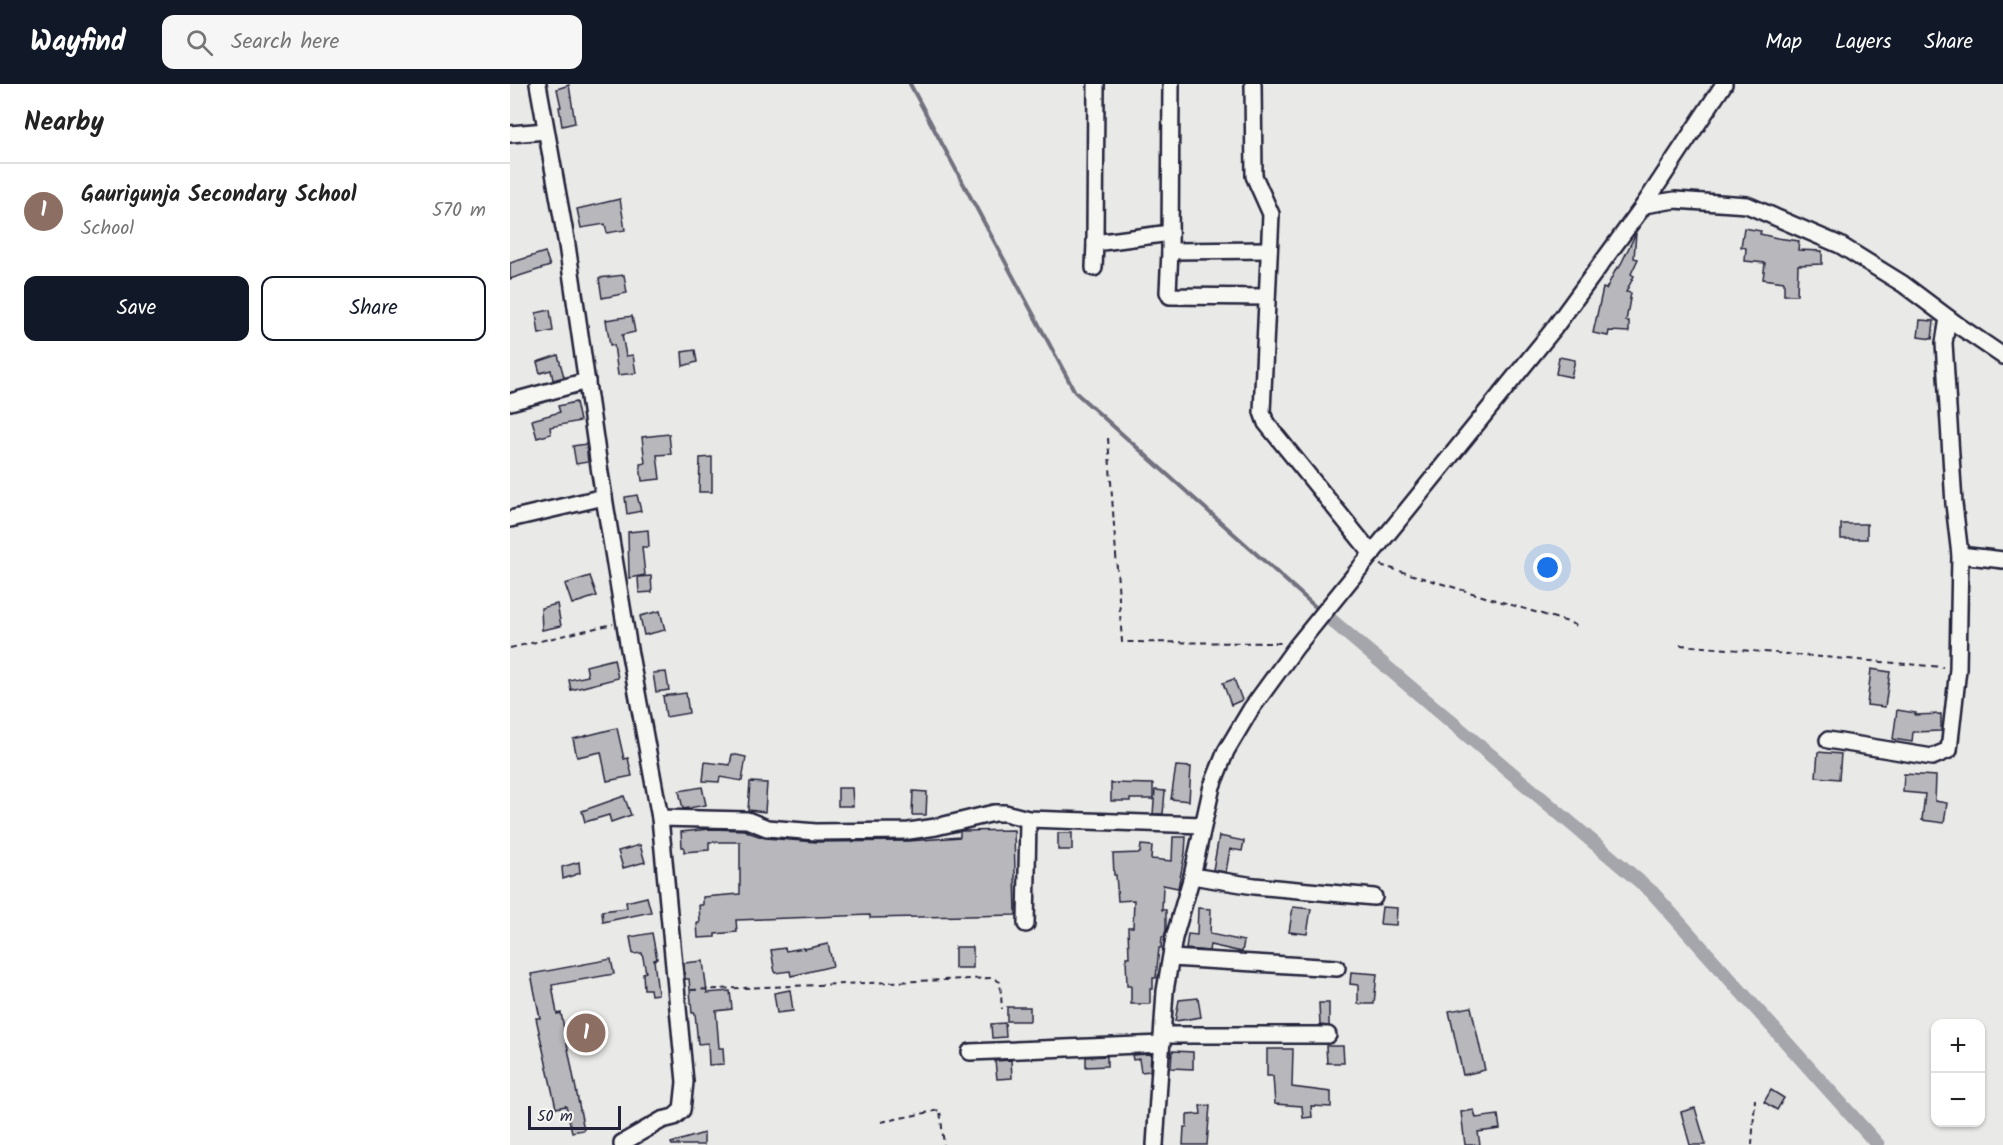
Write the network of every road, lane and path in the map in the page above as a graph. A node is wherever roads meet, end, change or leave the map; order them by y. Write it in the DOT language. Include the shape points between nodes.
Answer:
graph roads {
  1 [pos="538,84"];
  2 [pos="1096,84"];
  3 [pos="1171,84"];
  4 [pos="1253,84"];
  5 [pos="1724,84"];
  6 [pos="546,131"];
  7 [pos="510,134"];
  8 [pos="1644,205"];
  9 [pos="1170,234"];
  10 [pos="1095,243"];
  11 [pos="1269,250"];
  12 [pos="1170,251"];
  13 [pos="1094,268"];
  14 [pos="1267,297"];
  15 [pos="1948,318"];
  16 [pos="2003,356"];
  17 [pos="587,381"];
  18 [pos="510,402"];
  19 [pos="1108,438"];
  20 [pos="604,497"];
  21 [pos="510,519"];
  22 [pos="1960,555"];
  23 [pos="1369,557"];
  24 [pos="2003,560"];
  25 [pos="624,621"];
  26 [pos="1580,627"];
  27 [pos="1680,645"];
  28 [pos="1296,647"];
  29 [pos="510,648"];
  30 [pos="1958,669"];
  31 [pos="1828,740"];
  32 [pos="660,818"];
  33 [pos="1028,819"];
  34 [pos="1203,825"];
  35 [pos="1192,876"];
  36 [pos="1374,897"];
  37 [pos="1026,924"];
  38 [pos="1171,958"];
  39 [pos="1337,968"];
  40 [pos="676,991"];
  41 [pos="1002,1009"];
  42 [pos="1328,1035"];
  43 [pos="1163,1039"];
  44 [pos="970,1052"];
  45 [pos="1755,1099"];
  46 [pos="881,1122"];
  47 [pos="622,1145"];
  48 [pos="944,1145"];
  49 [pos="1155,1145"];
  50 [pos="1752,1145"];
  1 -- 6 [label="street"];
  2 -- 10 [label="street"];
  3 -- 9 [label="street"];
  4 -- 11 [label="street" via="1254,176 1271,214"];
  5 -- 8 [label="street"];
  6 -- 7 [label="street"];
  6 -- 17 [label="street"];
  8 -- 15 [label="street" via="1675,200 1747,205 1840,246 1903,284"];
  8 -- 23 [label="street" via="1552,331"];
  9 -- 10 [label="street"];
  9 -- 12 [label="street"];
  10 -- 13 [label="street"];
  11 -- 12 [label="street"];
  11 -- 14 [label="street"];
  12 -- 14 [label="street" via="1170,296"];
  14 -- 23 [label="street" via="1262,412 1266,423"];
  15 -- 16 [label="street"];
  15 -- 22 [label="street" via="1944,355"];
  17 -- 18 [label="street"];
  17 -- 20 [label="street"];
  19 -- 28 [label="path" via="1122,642 1274,641"];
  20 -- 21 [label="street"];
  20 -- 25 [label="street"];
  22 -- 24 [label="street"];
  22 -- 30 [label="street"];
  23 -- 26 [label="path"];
  23 -- 28 [label="street"];
  25 -- 29 [label="path"];
  25 -- 32 [label="street"];
  27 -- 30 [label="path"];
  28 -- 34 [label="street" via="1226,751"];
  30 -- 31 [label="street" via="1949,750 1932,757"];
  32 -- 33 [label="street" via="747,820 767,828 816,832 909,831 994,813"];
  32 -- 40 [label="street"];
  33 -- 34 [label="street"];
  33 -- 37 [label="street"];
  34 -- 35 [label="street"];
  35 -- 36 [label="street"];
  35 -- 38 [label="street"];
  38 -- 39 [label="street"];
  38 -- 43 [label="street"];
  40 -- 41 [label="path" via="993,978 1000,982"];
  40 -- 47 [label="street" via="685,1082 682,1110"];
  42 -- 43 [label="street"];
  43 -- 44 [label="street"];
  43 -- 49 [label="street"];
  45 -- 50 [label="path"];
  46 -- 48 [label="path" via="940,1110"];
}
